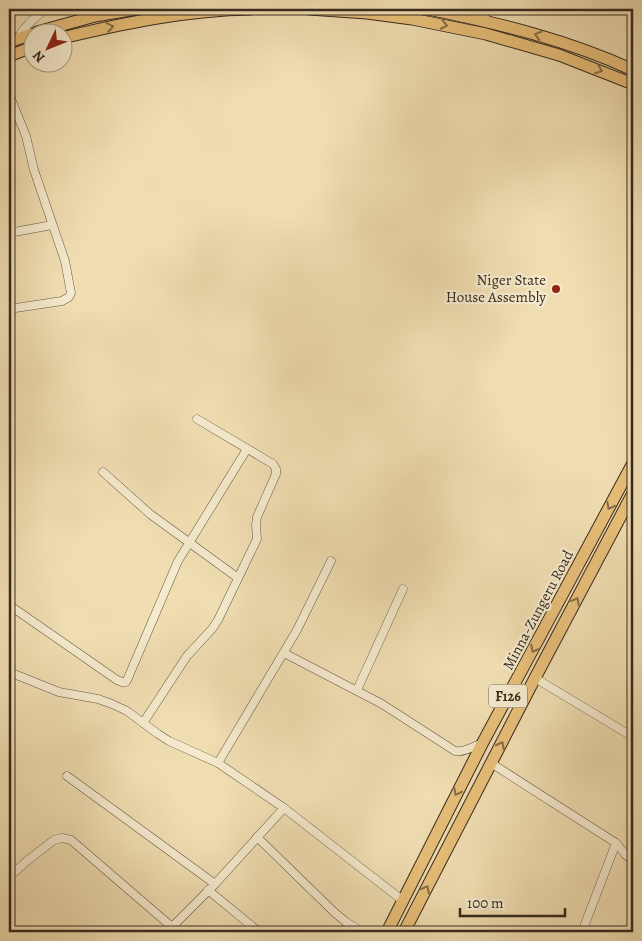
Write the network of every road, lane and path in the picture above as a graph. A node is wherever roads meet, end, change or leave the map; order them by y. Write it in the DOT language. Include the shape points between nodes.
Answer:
graph roads {
  1 [pos="47,9"];
  2 [pos="136,9"];
  3 [pos="251,9"];
  4 [pos="309,9"];
  5 [pos="428,9"];
  6 [pos="474,9"];
  7 [pos="489,21"];
  8 [pos="72,22"];
  9 [pos="72,36"];
  10 [pos="13,40"];
  11 [pos="22,51"];
  12 [pos="9,56"];
  13 [pos="633,70"];
  14 [pos="633,84"];
  15 [pos="9,94"];
  16 [pos="52,224"];
  17 [pos="9,233"];
  18 [pos="9,309"];
  19 [pos="197,419"];
  20 [pos="247,449"];
  21 [pos="633,463"];
  22 [pos="103,472"];
  23 [pos="633,493"];
  24 [pos="190,542"];
  25 [pos="589,546"];
  26 [pos="602,553"];
  27 [pos="331,562"];
  28 [pos="238,578"];
  29 [pos="404,589"];
  30 [pos="9,605"];
  31 [pos="284,653"];
  32 [pos="9,672"];
  33 [pos="535,678"];
  34 [pos="357,690"];
  35 [pos="143,723"];
  36 [pos="633,737"];
  37 [pos="482,744"];
  38 [pos="218,762"];
  39 [pos="491,763"];
  40 [pos="68,776"];
  41 [pos="284,808"];
  42 [pos="257,837"];
  43 [pos="616,843"];
  44 [pos="633,861"];
  45 [pos="9,878"];
  46 [pos="215,884"];
  47 [pos="208,890"];
  48 [pos="402,900"];
  49 [pos="9,927"];
  50 [pos="170,930"];
  51 [pos="16,932"];
  52 [pos="259,932"];
  53 [pos="362,932"];
  54 [pos="387,932"];
  55 [pos="404,932"];
  56 [pos="582,932"];
  1 -- 10 [label="street" via="36,15"];
  2 -- 8 [label="main road"];
  9 -- 3 [label="main road, one-way" via="174,15"];
  4 -- 14 [label="main road, one-way" via="412,19 486,34 559,55"];
  5 -- 7 [label="main road"];
  6 -- 7 [label="street"];
  13 -- 7 [label="main road, one-way" via="563,42"];
  11 -- 12 [label="main road"];
  15 -- 16 [label="street" via="26,136"];
  16 -- 17 [label="street"];
  16 -- 18 [label="street" via="65,261 69,297 62,302"];
  19 -- 20 [label="street"];
  20 -- 24 [label="street"];
  20 -- 28 [label="street" via="273,464 276,474 257,517 256,539"];
  21 -- 25 [label="main road, Minna-Zungeru Road / F126, one-way"];
  22 -- 24 [label="street" via="137,504"];
  23 -- 26 [label="main road, Minna-Zungeru Road / F126"];
  24 -- 28 [label="street"];
  24 -- 30 [label="street" via="178,561 126,682 118,680"];
  25 -- 26 [label="main road"];
  25 -- 37 [label="main road, Minna-Zungeru Road / F126, one-way"];
  33 -- 26 [label="main road, Minna-Zungeru Road / F126, one-way"];
  27 -- 31 [label="street"];
  28 -- 35 [label="street" via="215,624 187,656"];
  29 -- 34 [label="street"];
  31 -- 34 [label="street"];
  31 -- 38 [label="street"];
  32 -- 35 [label="street" via="59,692 112,704"];
  33 -- 36 [label="street"];
  39 -- 33 [label="main road, Minna-Zungeru Road / F126, one-way"];
  34 -- 37 [label="street" via="455,751"];
  35 -- 38 [label="street" via="170,741"];
  37 -- 48 [label="main road, Minna-Zungeru Road / F126, one-way"];
  38 -- 41 [label="street"];
  39 -- 43 [label="street"];
  55 -- 39 [label="main road, Minna-Zungeru Road / F126, one-way"];
  40 -- 46 [label="street"];
  41 -- 42 [label="street"];
  41 -- 48 [label="street"];
  42 -- 46 [label="street"];
  42 -- 53 [label="street" via="334,912"];
  43 -- 44 [label="street"];
  43 -- 56 [label="street"];
  45 -- 50 [label="street" via="54,840 71,840"];
  46 -- 47 [label="street"];
  47 -- 50 [label="street"];
  47 -- 52 [label="street"];
  48 -- 54 [label="main road, Minna-Zungeru Road / F126"];
  49 -- 51 [label="street"];
}
